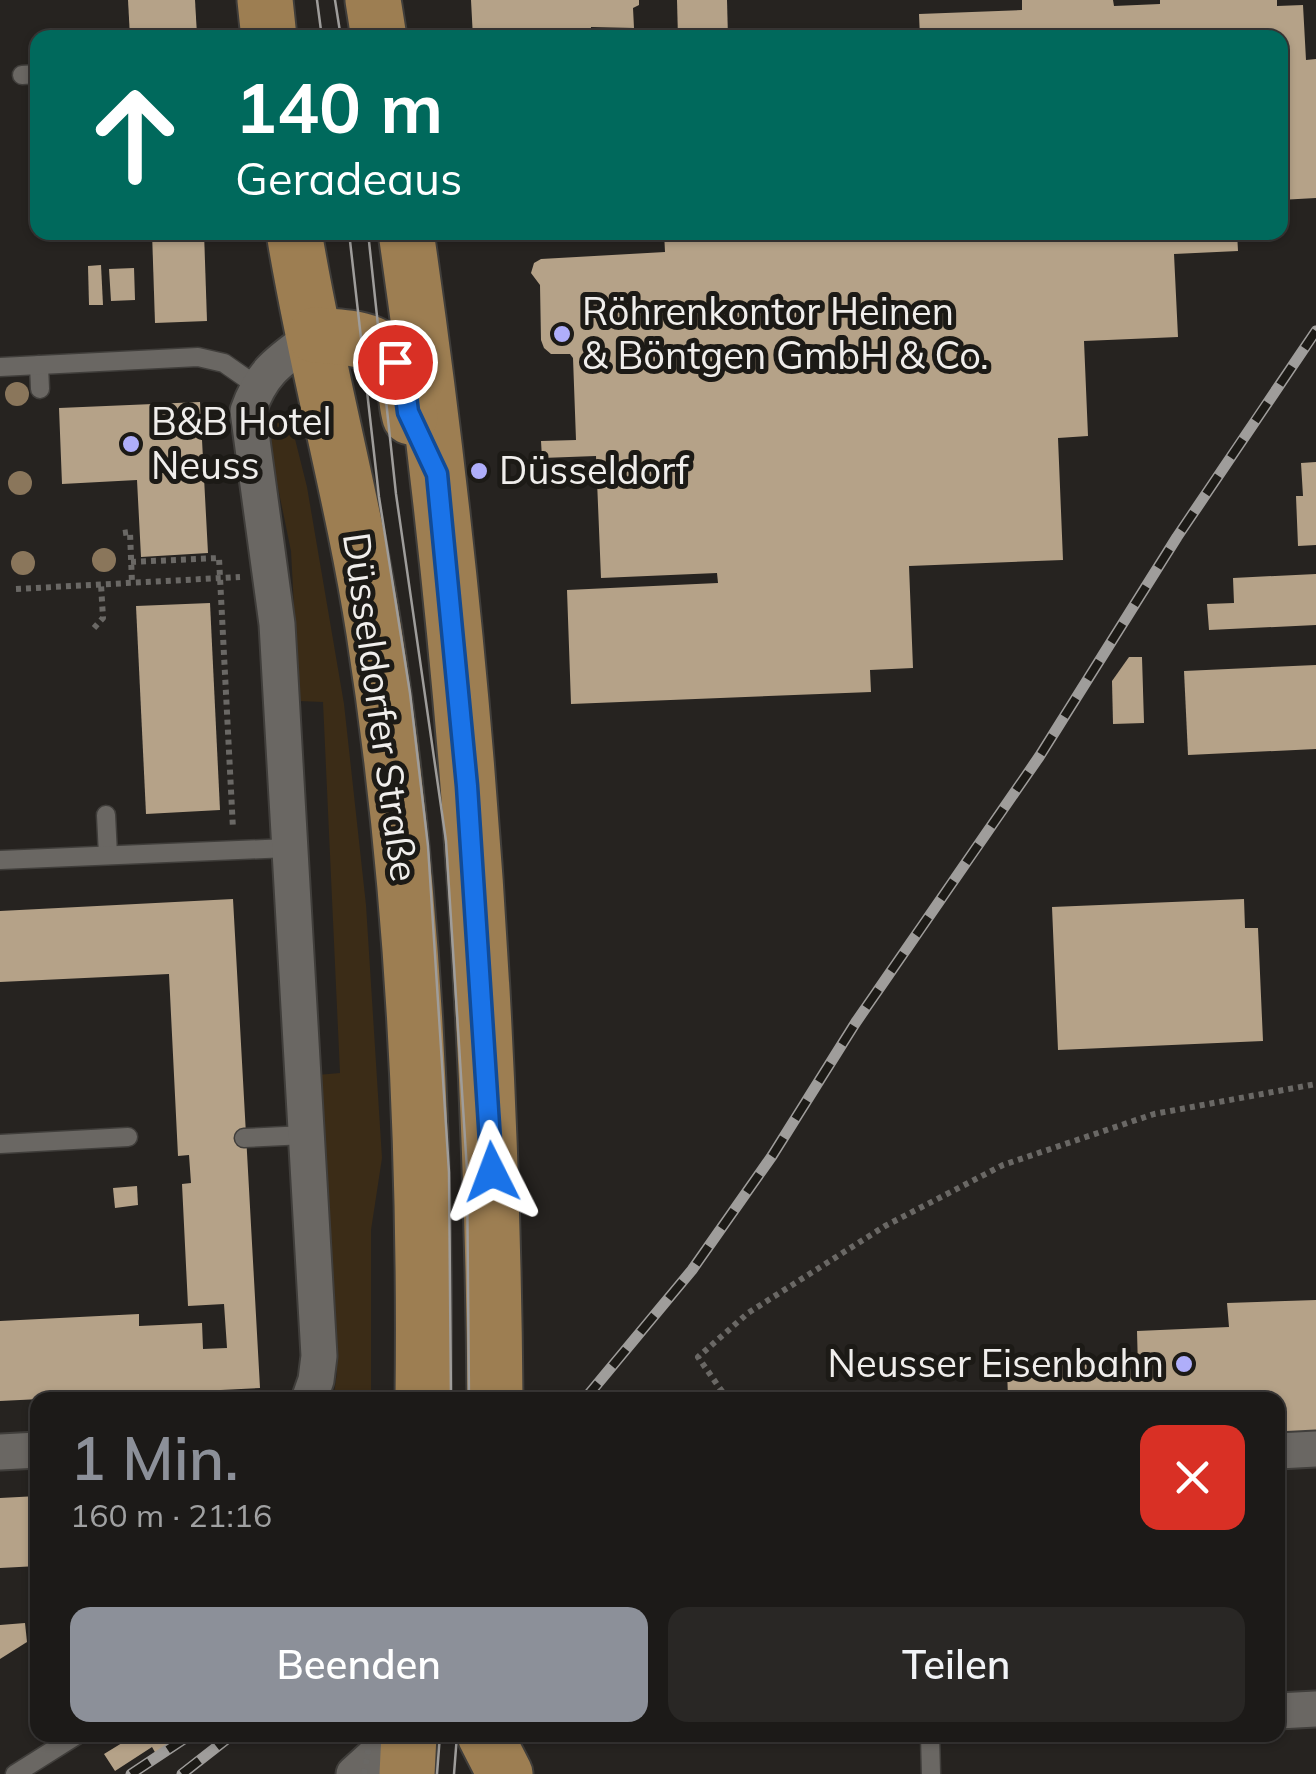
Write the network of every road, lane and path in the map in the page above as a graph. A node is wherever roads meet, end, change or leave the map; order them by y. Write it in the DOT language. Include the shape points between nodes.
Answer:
graph roads {
  1 [pos="265,0"];
  2 [pos="373,0"];
  3 [pos="269,30"];
  4 [pos="378,30"];
  5 [pos="296,240"];
  6 [pos="406,240"];
  7 [pos="408,240"];
  8 [pos="315,335"];
  9 [pos="39,365"];
  10 [pos="0,367"];
  11 [pos="256,386"];
  12 [pos="40,388"];
  13 [pos="437,474"];
  14 [pos="123,533"];
  15 [pos="132,562"];
  16 [pos="272,576"];
  17 [pos="220,578"];
  18 [pos="132,583"];
  19 [pos="101,584"];
  20 [pos="16,588"];
  21 [pos="94,628"];
  22 [pos="106,815"];
  23 [pos="288,848"];
  24 [pos="234,850"];
  25 [pos="108,855"];
  26 [pos="0,860"];
  27 [pos="1316,1084"];
  28 [pos="305,1135"];
  29 [pos="128,1137"];
  30 [pos="244,1138"];
  31 [pos="0,1144"];
  32 [pos="312,1392"];
  33 [pos="423,1392"];
  34 [pos="495,1392"];
  35 [pos="722,1392"];
  36 [pos="1316,1449"];
  37 [pos="30,1450"];
  38 [pos="1285,1450"];
  39 [pos="0,1452"];
  40 [pos="1316,1709"];
  41 [pos="1285,1711"];
  42 [pos="66,1742"];
  43 [pos="484,1742"];
  44 [pos="488,1742"];
  45 [pos="930,1742"];
  46 [pos="394,1757"];
  47 [pos="15,1774"];
  48 [pos="354,1774"];
  49 [pos="482,1774"];
  50 [pos="505,1774"];
  51 [pos="931,1774"];
  1 -- 3 [label="main road"];
  2 -- 4 [label="main road"];
  5 -- 8 [label="main road, Düsseldorfer Straße"];
  6 -- 8 [label="main road" via="395,271 375,293"];
  7 -- 13 [label="main road, Düsseldorfer Straße"];
  8 -- 11 [label="street"];
  8 -- 13 [label="main road" via="381,346 404,381 408,412"];
  8 -- 33 [label="main road, Düsseldorfer Straße" via="374,628 405,862 418,1046"];
  9 -- 10 [label="lane"];
  9 -- 11 [label="lane" via="198,357 224,363"];
  9 -- 12 [label="lane"];
  11 -- 16 [label="street" via="248,412 250,444"];
  13 -- 34 [label="main road, Düsseldorfer Straße" via="484,1012"];
  14 -- 15 [label="path" via="130,532"];
  15 -- 17 [label="path" via="219,558"];
  15 -- 18 [label="path"];
  16 -- 17 [label="path"];
  16 -- 23 [label="street"];
  17 -- 18 [label="path"];
  17 -- 24 [label="path"];
  18 -- 19 [label="path"];
  19 -- 20 [label="path"];
  19 -- 21 [label="path" via="103,618"];
  22 -- 25 [label="lane"];
  23 -- 24 [label="lane"];
  23 -- 28 [label="street"];
  24 -- 25 [label="lane"];
  25 -- 26 [label="lane"];
  27 -- 35 [label="path" via="1154,1114 1003,1164 885,1226 748,1313 698,1357"];
  28 -- 30 [label="lane"];
  28 -- 32 [label="street" via="319,1356"];
  29 -- 31 [label="lane"];
  36 -- 38 [label="street"];
  37 -- 39 [label="street"];
  40 -- 41 [label="street"];
  42 -- 47 [label="lane"];
  43 -- 49 [label="main road"];
  44 -- 50 [label="main road"];
  45 -- 51 [label="lane"];
  46 -- 48 [label="street"];
}
